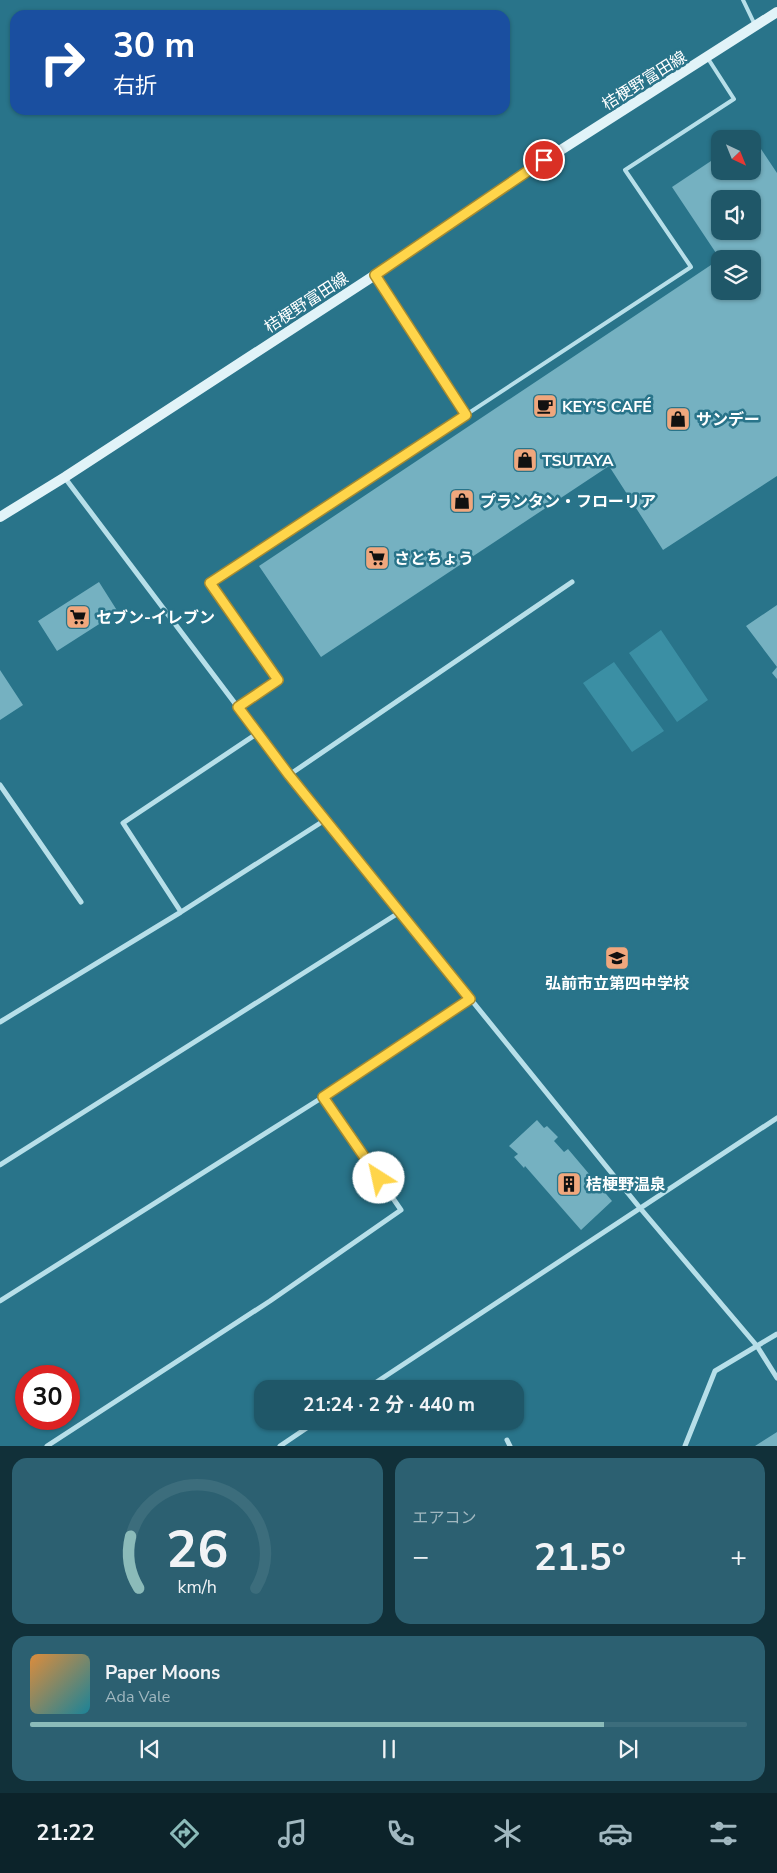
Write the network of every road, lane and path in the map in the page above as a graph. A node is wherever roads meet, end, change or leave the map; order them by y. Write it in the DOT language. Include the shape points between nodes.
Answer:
graph roads {
  1 [pos="742,0"];
  2 [pos="777,12"];
  3 [pos="755,26"];
  4 [pos="707,57"];
  5 [pos="375,275"];
  6 [pos="466,415"];
  7 [pos="65,477"];
  8 [pos="0,517"];
  9 [pos="572,582"];
  10 [pos="238,707"];
  11 [pos="258,733"];
  12 [pos="289,775"];
  13 [pos="0,785"];
  14 [pos="325,820"];
  15 [pos="82,902"];
  16 [pos="181,912"];
  17 [pos="400,912"];
  18 [pos="470,999"];
  19 [pos="0,1022"];
  20 [pos="323,1097"];
  21 [pos="777,1118"];
  22 [pos="0,1165"];
  23 [pos="640,1208"];
  24 [pos="0,1300"];
  25 [pos="777,1334"];
  26 [pos="757,1346"];
  27 [pos="777,1378"];
  28 [pos="380,1380"];
  29 [pos="304,1430"];
  30 [pos="47,1446"];
  31 [pos="280,1446"];
  32 [pos="685,1446"];
  1 -- 3 [label="lane"];
  2 -- 3 [label="main road, 桔梗野富田線"];
  3 -- 4 [label="main road, 桔梗野富田線"];
  4 -- 5 [label="main road, 桔梗野富田線" via="528,171"];
  4 -- 6 [label="lane" via="734,98 624,170 691,267"];
  5 -- 6 [label="lane"];
  5 -- 7 [label="main road, 桔梗野富田線"];
  6 -- 10 [label="lane" via="210,583 278,680"];
  7 -- 8 [label="main road, 桔梗野富田線"];
  7 -- 10 [label="street"];
  9 -- 12 [label="street"];
  10 -- 11 [label="street"];
  11 -- 12 [label="street"];
  11 -- 16 [label="street" via="123,823"];
  12 -- 14 [label="street"];
  13 -- 15 [label="street"];
  14 -- 16 [label="street"];
  14 -- 17 [label="street"];
  16 -- 19 [label="street"];
  17 -- 18 [label="street"];
  17 -- 22 [label="street"];
  18 -- 20 [label="street"];
  18 -- 23 [label="street"];
  20 -- 24 [label="street"];
  20 -- 30 [label="street" via="401,1210 270,1302"];
  21 -- 23 [label="street"];
  23 -- 26 [label="street"];
  23 -- 28 [label="street"];
  25 -- 26 [label="street"];
  26 -- 27 [label="street"];
  26 -- 32 [label="street" via="715,1371"];
  29 -- 31 [label="street"];
}
